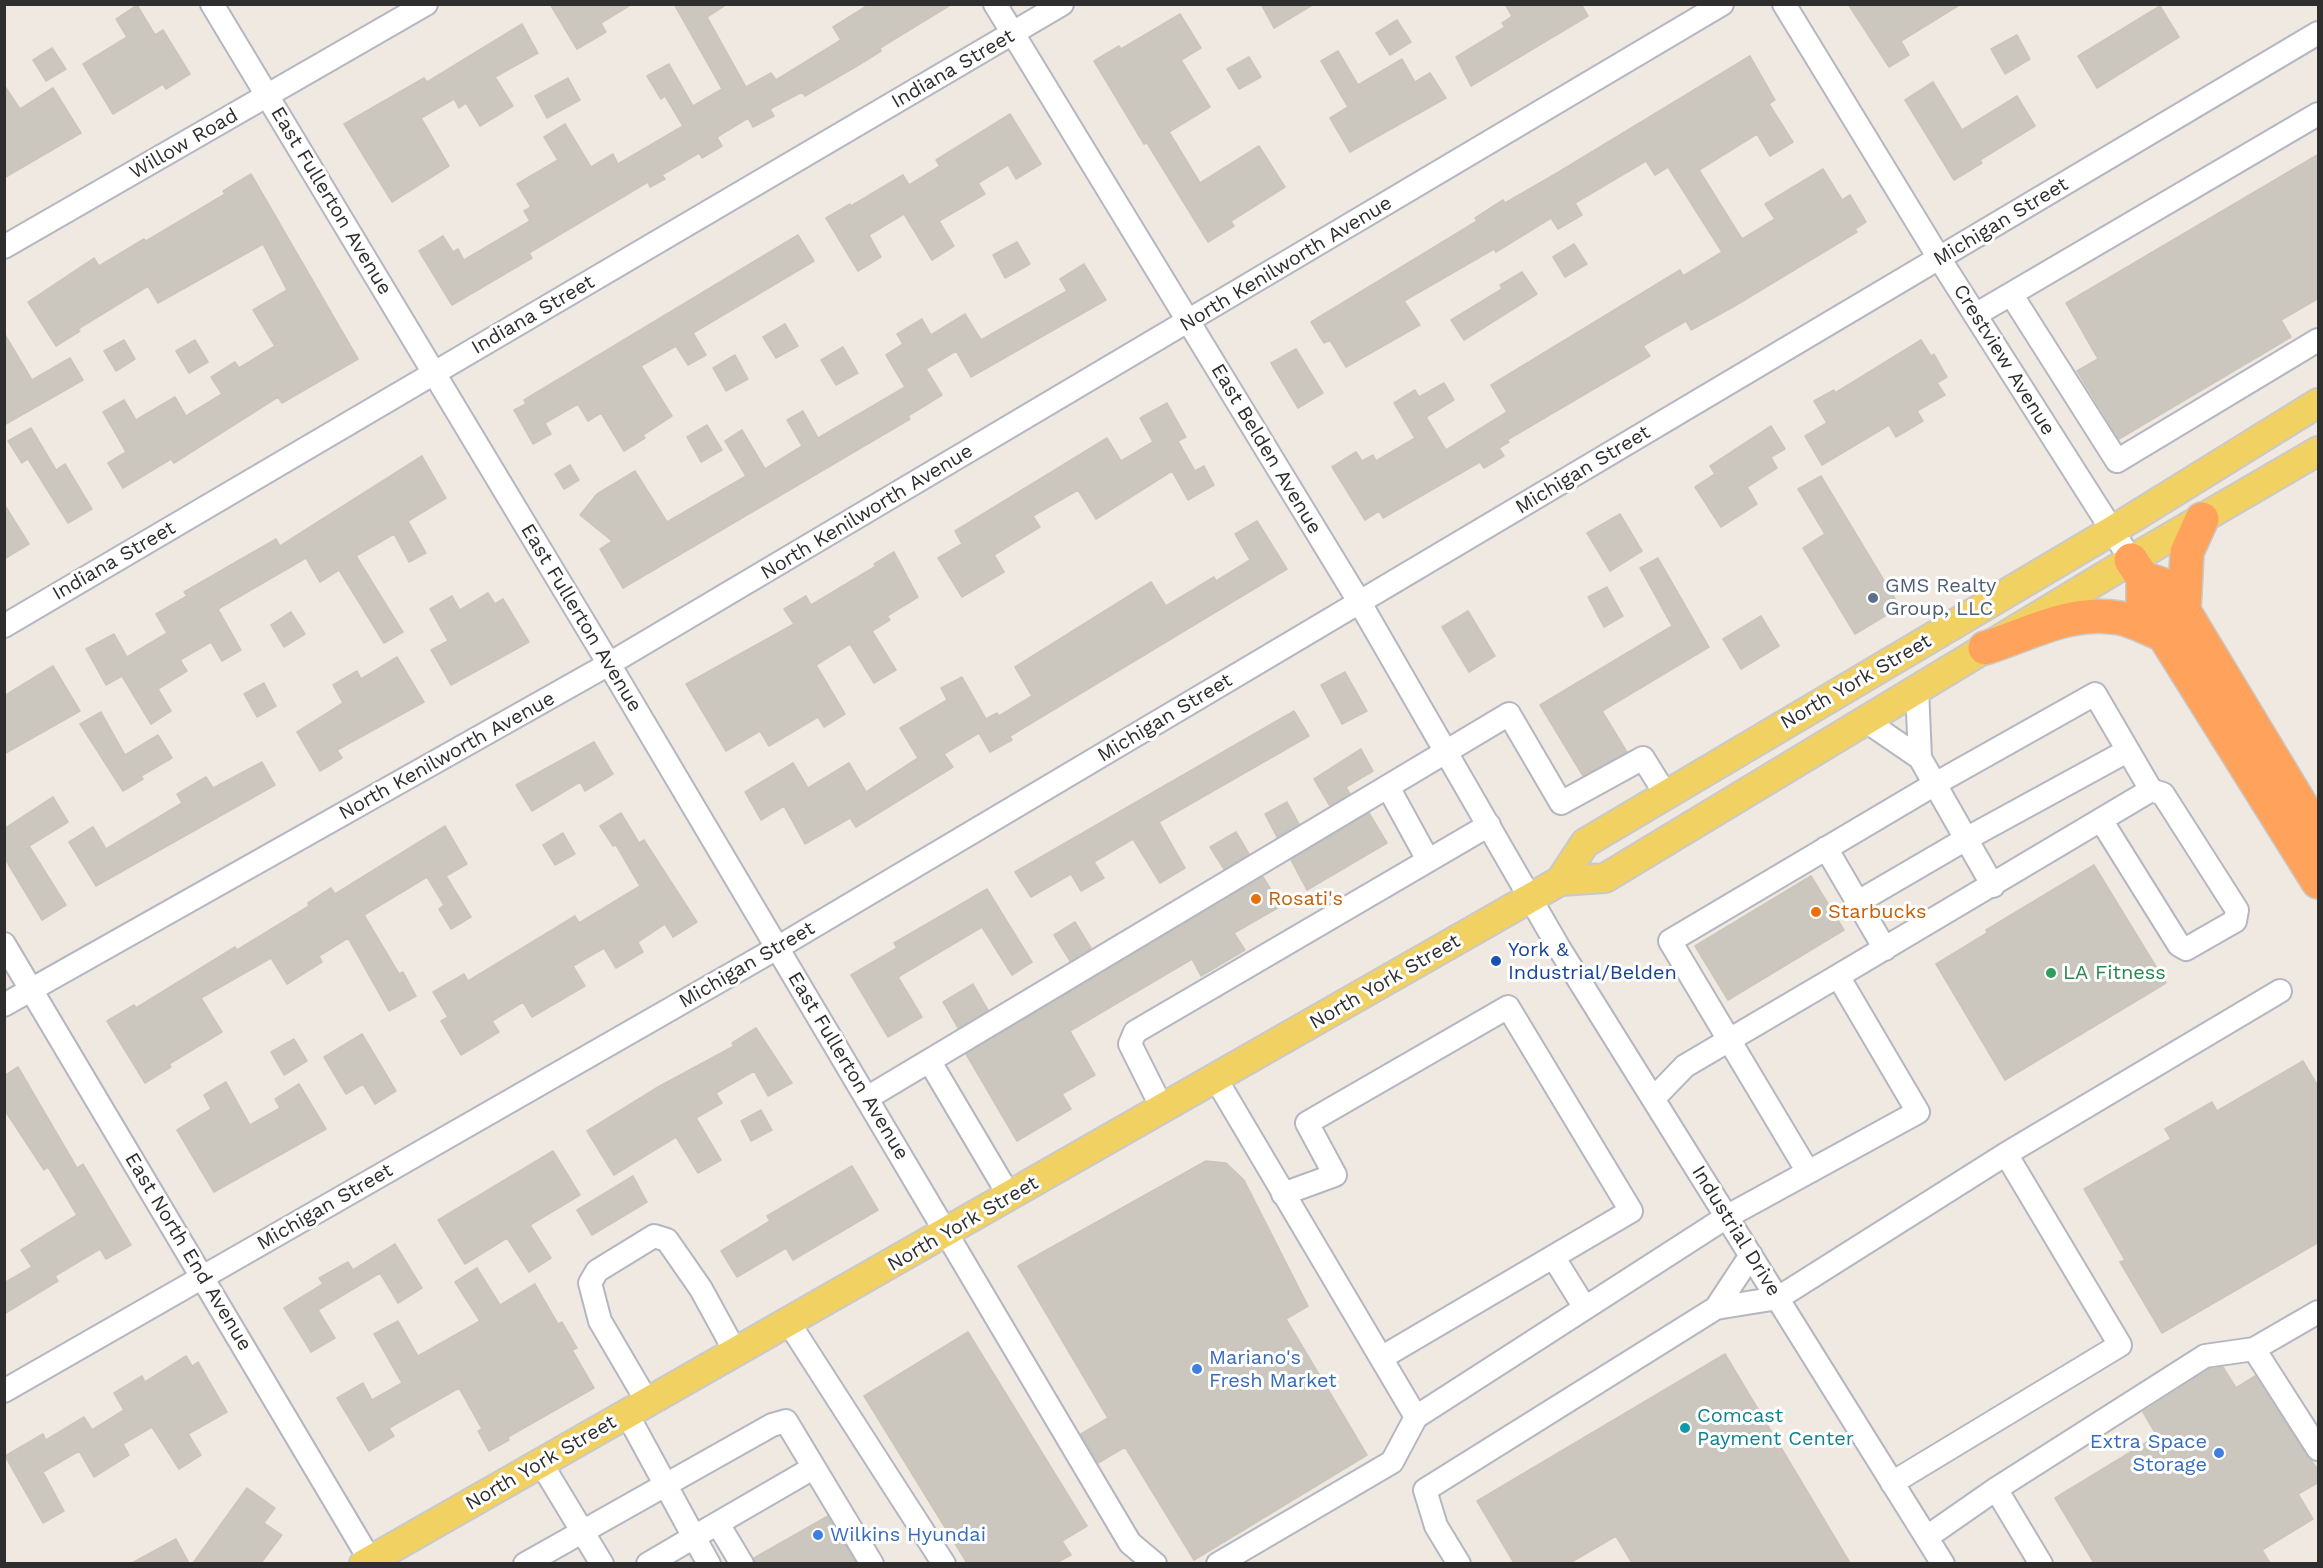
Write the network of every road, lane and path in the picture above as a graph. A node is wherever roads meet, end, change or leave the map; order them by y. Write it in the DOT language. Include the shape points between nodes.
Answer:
graph roads {
  1 [pos="212,4"];
  2 [pos="426,4"];
  3 [pos="995,4"];
  4 [pos="1062,4"];
  5 [pos="1722,4"];
  6 [pos="1784,4"];
  7 [pos="2319,33"];
  8 [pos="1013,34"];
  9 [pos="268,97"];
  10 [pos="2319,114"];
  11 [pos="4,246"];
  12 [pos="1940,258"];
  13 [pos="2011,294"];
  14 [pos="1975,315"];
  15 [pos="1189,322"];
  16 [pos="2319,340"];
  17 [pos="434,373"];
  18 [pos="2319,403"];
  19 [pos="2319,451"];
  20 [pos="2202,519"];
  21 [pos="2113,530"];
  22 [pos="2137,569"];
  23 [pos="1360,603"];
  24 [pos="2174,623"];
  25 [pos="4,626"];
  26 [pos="1985,648"];
  27 [pos="609,664"];
  28 [pos="1917,689"];
  29 [pos="1866,720"];
  30 [pos="2127,751"];
  31 [pos="1446,752"];
  32 [pos="1920,758"];
  33 [pos="1935,784"];
  34 [pos="1388,787"];
  35 [pos="2151,790"];
  36 [pos="1666,795"];
  37 [pos="2101,820"];
  38 [pos="1489,825"];
  39 [pos="2319,833"];
  40 [pos="1966,838"];
  41 [pos="1826,848"];
  42 [pos="1428,861"];
  43 [pos="1560,880"];
  44 [pos="2319,882"];
  45 [pos="1993,886"];
  46 [pos="1529,898"];
  47 [pos="1858,902"];
  48 [pos="4,944"];
  49 [pos="777,948"];
  50 [pos="1885,949"];
  51 [pos="1838,976"];
  52 [pos="32,989"];
  53 [pos="2280,991"];
  54 [pos="4,1005"];
  55 [pos="1730,1040"];
  56 [pos="930,1062"];
  57 [pos="1216,1079"];
  58 [pos="867,1098"];
  59 [pos="1654,1098"];
  60 [pos="1163,1110"];
  61 [pos="2006,1154"];
  62 [pos="1808,1173"];
  63 [pos="1283,1194"];
  64 [pos="1010,1197"];
  65 [pos="1728,1216"];
  66 [pos="948,1232"];
  67 [pos="1751,1255"];
  68 [pos="1554,1258"];
  69 [pos="203,1277"];
  70 [pos="1778,1298"];
  71 [pos="1585,1308"];
  72 [pos="1716,1308"];
  73 [pos="2319,1312"];
  74 [pos="789,1323"];
  75 [pos="2253,1349"];
  76 [pos="736,1353"];
  77 [pos="1381,1358"];
  78 [pos="4,1390"];
  79 [pos="638,1408"];
  80 [pos="1416,1417"];
  81 [pos="2319,1449"];
  82 [pos="541,1463"];
  83 [pos="813,1468"];
  84 [pos="1892,1483"];
  85 [pos="666,1485"];
  86 [pos="1996,1489"];
  87 [pos="718,1524"];
  88 [pos="582,1532"];
  89 [pos="694,1537"];
  90 [pos="1927,1537"];
  91 [pos="367,1562"];
  92 [pos="525,1563"];
  93 [pos="602,1563"];
  94 [pos="648,1563"];
  95 [pos="709,1563"];
  96 [pos="742,1563"];
  97 [pos="872,1563"];
  98 [pos="944,1563"];
  99 [pos="1155,1563"];
  100 [pos="1218,1563"];
  101 [pos="1459,1563"];
  102 [pos="1943,1563"];
  103 [pos="2041,1563"];
  1 -- 9 [label="street, East Fullerton Avenue"];
  2 -- 9 [label="street, Willow Road"];
  3 -- 8 [label="street, East Belden Avenue"];
  4 -- 8 [label="street, Indiana Street"];
  5 -- 15 [label="street, North Kenilworth Avenue"];
  6 -- 12 [label="street, Crestview Avenue"];
  7 -- 12 [label="street, Michigan Street"];
  8 -- 15 [label="street, East Belden Avenue"];
  8 -- 17 [label="street, Indiana Street"];
  9 -- 11 [label="street, Willow Road"];
  9 -- 17 [label="street, East Fullerton Avenue"];
  10 -- 13 [label="street"];
  12 -- 14 [label="street, Crestview Avenue"];
  12 -- 23 [label="street, Michigan Street"];
  13 -- 14 [label="street"];
  13 -- 16 [label="street" via="2117,461"];
  14 -- 21 [label="street, Crestview Avenue"];
  15 -- 23 [label="street, East Belden Avenue"];
  15 -- 27 [label="street, North Kenilworth Avenue"];
  17 -- 25 [label="street, Indiana Street"];
  17 -- 27 [label="street, East Fullerton Avenue"];
  18 -- 21 [label="main road, North York Street"];
  19 -- 20 [label="main road, North York Street"];
  20 -- 22 [label="main road, North York Street"];
  20 -- 24 [label="highway" via="2187,552"];
  21 -- 22 [label="street, Crestview Avenue"];
  21 -- 36 [label="main road, North York Street"];
  22 -- 24 [label="highway" via="2143,602"];
  22 -- 26 [label="main road, North York Street"];
  23 -- 31 [label="street, East Belden Avenue"];
  23 -- 49 [label="street, Michigan Street"];
  24 -- 26 [label="highway" via="2094,616 2053,621 2021,637"];
  24 -- 39 [label="highway"];
  24 -- 44 [label="highway"];
  26 -- 28 [label="main road, North York Street"];
  27 -- 49 [label="street, East Fullerton Avenue"];
  27 -- 52 [label="street, North Kenilworth Avenue"];
  28 -- 29 [label="main road, North York Street"];
  28 -- 32 [label="street"];
  29 -- 32 [label="street"];
  29 -- 43 [label="main road, North York Street" via="1605,878"];
  30 -- 33 [label="street" via="2095,694"];
  30 -- 35 [label="street"];
  30 -- 40 [label="street"];
  31 -- 34 [label="street"];
  31 -- 36 [label="street" via="1509,714 1561,803 1643,758"];
  31 -- 38 [label="street, East Belden Avenue"];
  32 -- 33 [label="street"];
  33 -- 40 [label="street"];
  33 -- 41 [label="street"];
  34 -- 42 [label="street"];
  34 -- 56 [label="street"];
  35 -- 37 [label="street"];
  35 -- 37 [label="street" via="2163,794 2237,910 2235,921 2186,949 2179,945"];
  36 -- 43 [label="main road, North York Street" via="1585,843"];
  37 -- 45 [label="street"];
  38 -- 42 [label="street"];
  38 -- 46 [label="street, East Belden Avenue"];
  40 -- 45 [label="street"];
  40 -- 47 [label="street"];
  41 -- 47 [label="street"];
  41 -- 55 [label="street" via="1670,941"];
  42 -- 60 [label="street" via="1135,1032 1130,1044"];
  43 -- 46 [label="main road, North York Street"];
  45 -- 50 [label="street"];
  46 -- 57 [label="main road, North York Street"];
  46 -- 59 [label="street, Industrial Drive"];
  47 -- 50 [label="street"];
  48 -- 52 [label="street, East North End Avenue"];
  49 -- 58 [label="street, East Fullerton Avenue"];
  49 -- 69 [label="street, Michigan Street"];
  50 -- 51 [label="street"];
  51 -- 55 [label="street"];
  51 -- 62 [label="street" via="1918,1112"];
  52 -- 54 [label="street, North Kenilworth Avenue"];
  52 -- 69 [label="street, East North End Avenue"];
  53 -- 61 [label="street"];
  55 -- 59 [label="street" via="1685,1066"];
  55 -- 62 [label="street"];
  56 -- 58 [label="street"];
  56 -- 64 [label="street"];
  57 -- 60 [label="main road, North York Street"];
  57 -- 63 [label="street"];
  58 -- 66 [label="street, East Fullerton Avenue"];
  59 -- 65 [label="street, Industrial Drive"];
  60 -- 64 [label="main road, North York Street"];
  61 -- 70 [label="street"];
  61 -- 84 [label="street" via="2120,1345"];
  62 -- 65 [label="street"];
  63 -- 68 [label="street" via="1335,1175 1308,1123 1508,1007 1631,1211"];
  63 -- 77 [label="street"];
  64 -- 66 [label="main road, North York Street"];
  65 -- 67 [label="street, Industrial Drive"];
  65 -- 71 [label="street"];
  66 -- 74 [label="main road, North York Street"];
  66 -- 99 [label="street, East Fullerton Avenue" via="1130,1543"];
  67 -- 70 [label="street, Industrial Drive"];
  67 -- 72 [label="street"];
  68 -- 71 [label="street"];
  68 -- 77 [label="street"];
  69 -- 78 [label="street, Michigan Street"];
  69 -- 91 [label="street, East North End Avenue"];
  70 -- 72 [label="street"];
  70 -- 84 [label="street, Industrial Drive"];
  71 -- 80 [label="street"];
  72 -- 101 [label="street" via="1425,1490 1436,1526"];
  73 -- 75 [label="street"];
  74 -- 76 [label="main road, North York Street"];
  74 -- 98 [label="street"];
  75 -- 81 [label="street"];
  75 -- 86 [label="street" via="2205,1356"];
  76 -- 79 [label="main road, North York Street"];
  76 -- 79 [label="street" via="667,1240 654,1236 597,1271 591,1283 600,1321"];
  77 -- 80 [label="street"];
  79 -- 82 [label="main road, North York Street"];
  79 -- 85 [label="street"];
  80 -- 100 [label="street" via="1392,1462"];
  82 -- 88 [label="street"];
  82 -- 91 [label="main road, North York Street"];
  83 -- 85 [label="street" via="786,1421 772,1425"];
  83 -- 87 [label="street"];
  83 -- 97 [label="street"];
  84 -- 90 [label="street, Industrial Drive"];
  85 -- 88 [label="street"];
  85 -- 89 [label="street"];
  86 -- 90 [label="street"];
  86 -- 103 [label="street"];
  87 -- 89 [label="street"];
  87 -- 96 [label="street"];
  88 -- 92 [label="street"];
  88 -- 93 [label="street"];
  89 -- 94 [label="street"];
  89 -- 95 [label="street"];
  90 -- 102 [label="street, Industrial Drive"];
}
